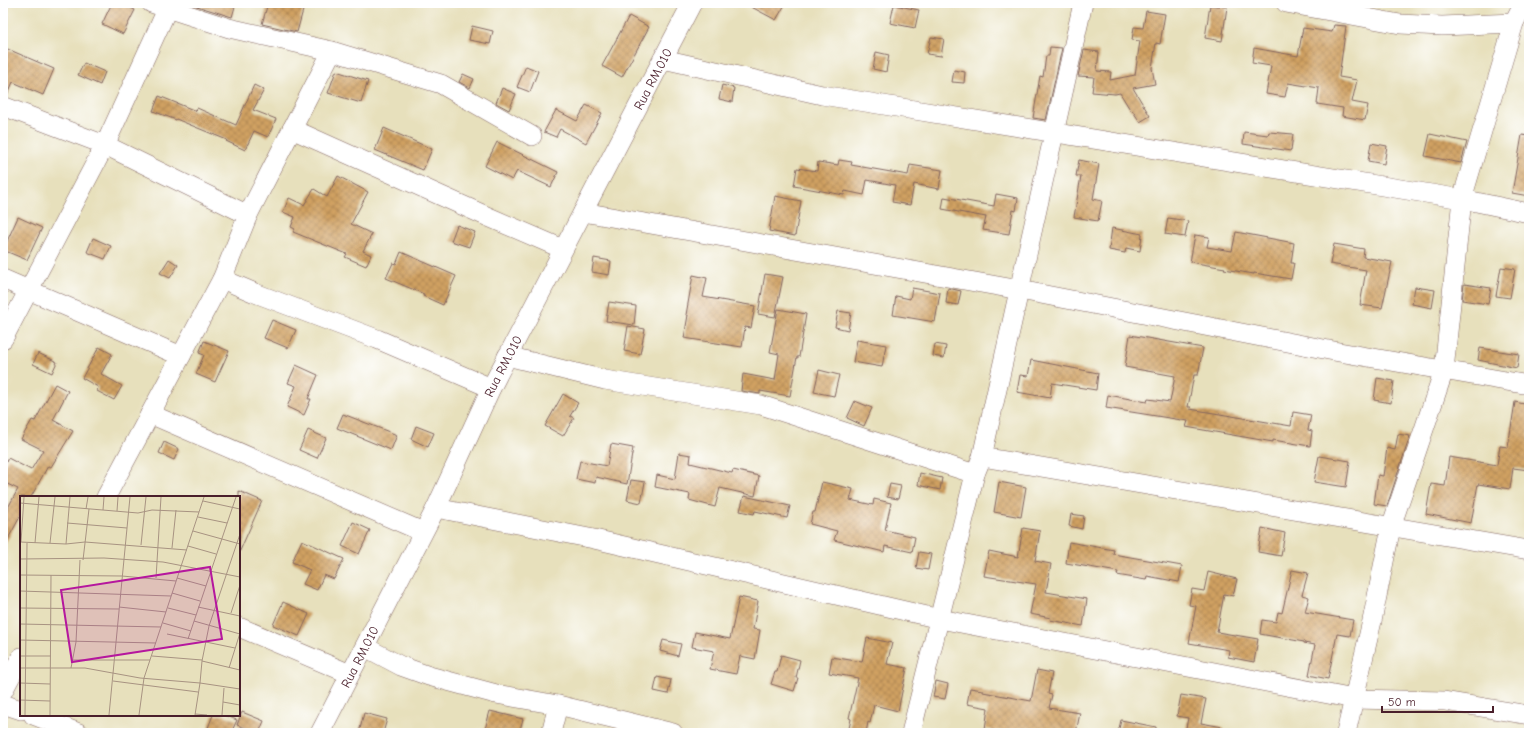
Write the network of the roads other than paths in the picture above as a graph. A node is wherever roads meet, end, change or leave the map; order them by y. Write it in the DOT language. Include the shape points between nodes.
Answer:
graph roads {
  1 [pos="692,3"];
  2 [pos="1083,3"];
  3 [pos="1286,3"];
  4 [pos="1524,3"];
  5 [pos="163,5"];
  6 [pos="1514,24"];
  7 [pos="332,51"];
  8 [pos="663,59"];
  9 [pos="3,106"];
  10 [pos="292,129"];
  11 [pos="1054,133"];
  12 [pos="532,136"];
  13 [pos="105,145"];
  14 [pos="1462,199"];
  15 [pos="582,212"];
  16 [pos="1529,213"];
  17 [pos="248,215"];
  18 [pos="563,249"];
  19 [pos="3,279"];
  20 [pos="222,279"];
  21 [pos="1020,290"];
  22 [pos="29,291"];
  23 [pos="3,339"];
  24 [pos="181,356"];
  25 [pos="507,356"];
  26 [pos="1444,370"];
  27 [pos="1529,385"];
  28 [pos="491,388"];
  29 [pos="150,414"];
  30 [pos="979,466"];
  31 [pos="107,496"];
  32 [pos="436,508"];
  33 [pos="1391,527"];
  34 [pos="423,532"];
  35 [pos="1529,550"];
  36 [pos="940,620"];
  37 [pos="240,627"];
  38 [pos="364,647"];
  39 [pos="20,659"];
  40 [pos="350,674"];
  41 [pos="3,691"];
  42 [pos="1354,699"];
  43 [pos="3,704"];
  44 [pos="558,705"];
  45 [pos="20,710"];
  46 [pos="1529,714"];
  47 [pos="36,716"];
  48 [pos="79,733"];
  49 [pos="320,733"];
  50 [pos="551,733"];
  51 [pos="673,733"];
  52 [pos="911,733"];
  53 [pos="1346,733"];
  1 -- 8 [label="street, Rua RM.010"];
  2 -- 11 [label="street"];
  3 -- 6 [label="street" via="1400,24"];
  4 -- 6 [label="street"];
  5 -- 7 [label="street" via="229,28"];
  5 -- 13 [label="street"];
  6 -- 14 [label="street"];
  7 -- 10 [label="street"];
  7 -- 12 [label="street" via="441,84"];
  8 -- 11 [label="street" via="822,95"];
  8 -- 15 [label="street, Rua RM.010"];
  9 -- 13 [label="street"];
  10 -- 17 [label="street"];
  10 -- 18 [label="street"];
  11 -- 14 [label="street"];
  11 -- 21 [label="street"];
  13 -- 17 [label="street"];
  13 -- 22 [label="street"];
  14 -- 16 [label="street"];
  14 -- 26 [label="street"];
  15 -- 18 [label="street, Rua RM.010"];
  15 -- 21 [label="street"];
  17 -- 20 [label="street"];
  18 -- 25 [label="street, Rua RM.010"];
  19 -- 22 [label="street"];
  20 -- 24 [label="street"];
  20 -- 28 [label="street" via="377,339"];
  21 -- 26 [label="street"];
  21 -- 30 [label="street"];
  22 -- 23 [label="street"];
  22 -- 24 [label="street"];
  24 -- 29 [label="street"];
  25 -- 28 [label="street, Rua RM.010"];
  25 -- 30 [label="street" via="605,380 760,405"];
  26 -- 27 [label="street"];
  26 -- 33 [label="street"];
  28 -- 32 [label="street, Rua RM.010"];
  29 -- 31 [label="street"];
  29 -- 34 [label="street"];
  30 -- 33 [label="street"];
  30 -- 36 [label="street"];
  32 -- 34 [label="street, Rua RM.010"];
  32 -- 36 [label="street" via="594,539"];
  33 -- 35 [label="street"];
  33 -- 42 [label="street"];
  34 -- 38 [label="street, Rua RM.010"];
  36 -- 42 [label="street"];
  36 -- 52 [label="street"];
  37 -- 40 [label="street"];
  38 -- 40 [label="street, Rua RM.010"];
  38 -- 44 [label="street" via="401,666 429,676 496,694"];
  39 -- 41 [label="street"];
  40 -- 49 [label="street, Rua RM.010"];
  42 -- 46 [label="street" via="1444,701"];
  42 -- 53 [label="street"];
  43 -- 45 [label="street"];
  44 -- 50 [label="street"];
  44 -- 51 [label="street"];
  47 -- 48 [label="street"];
}
